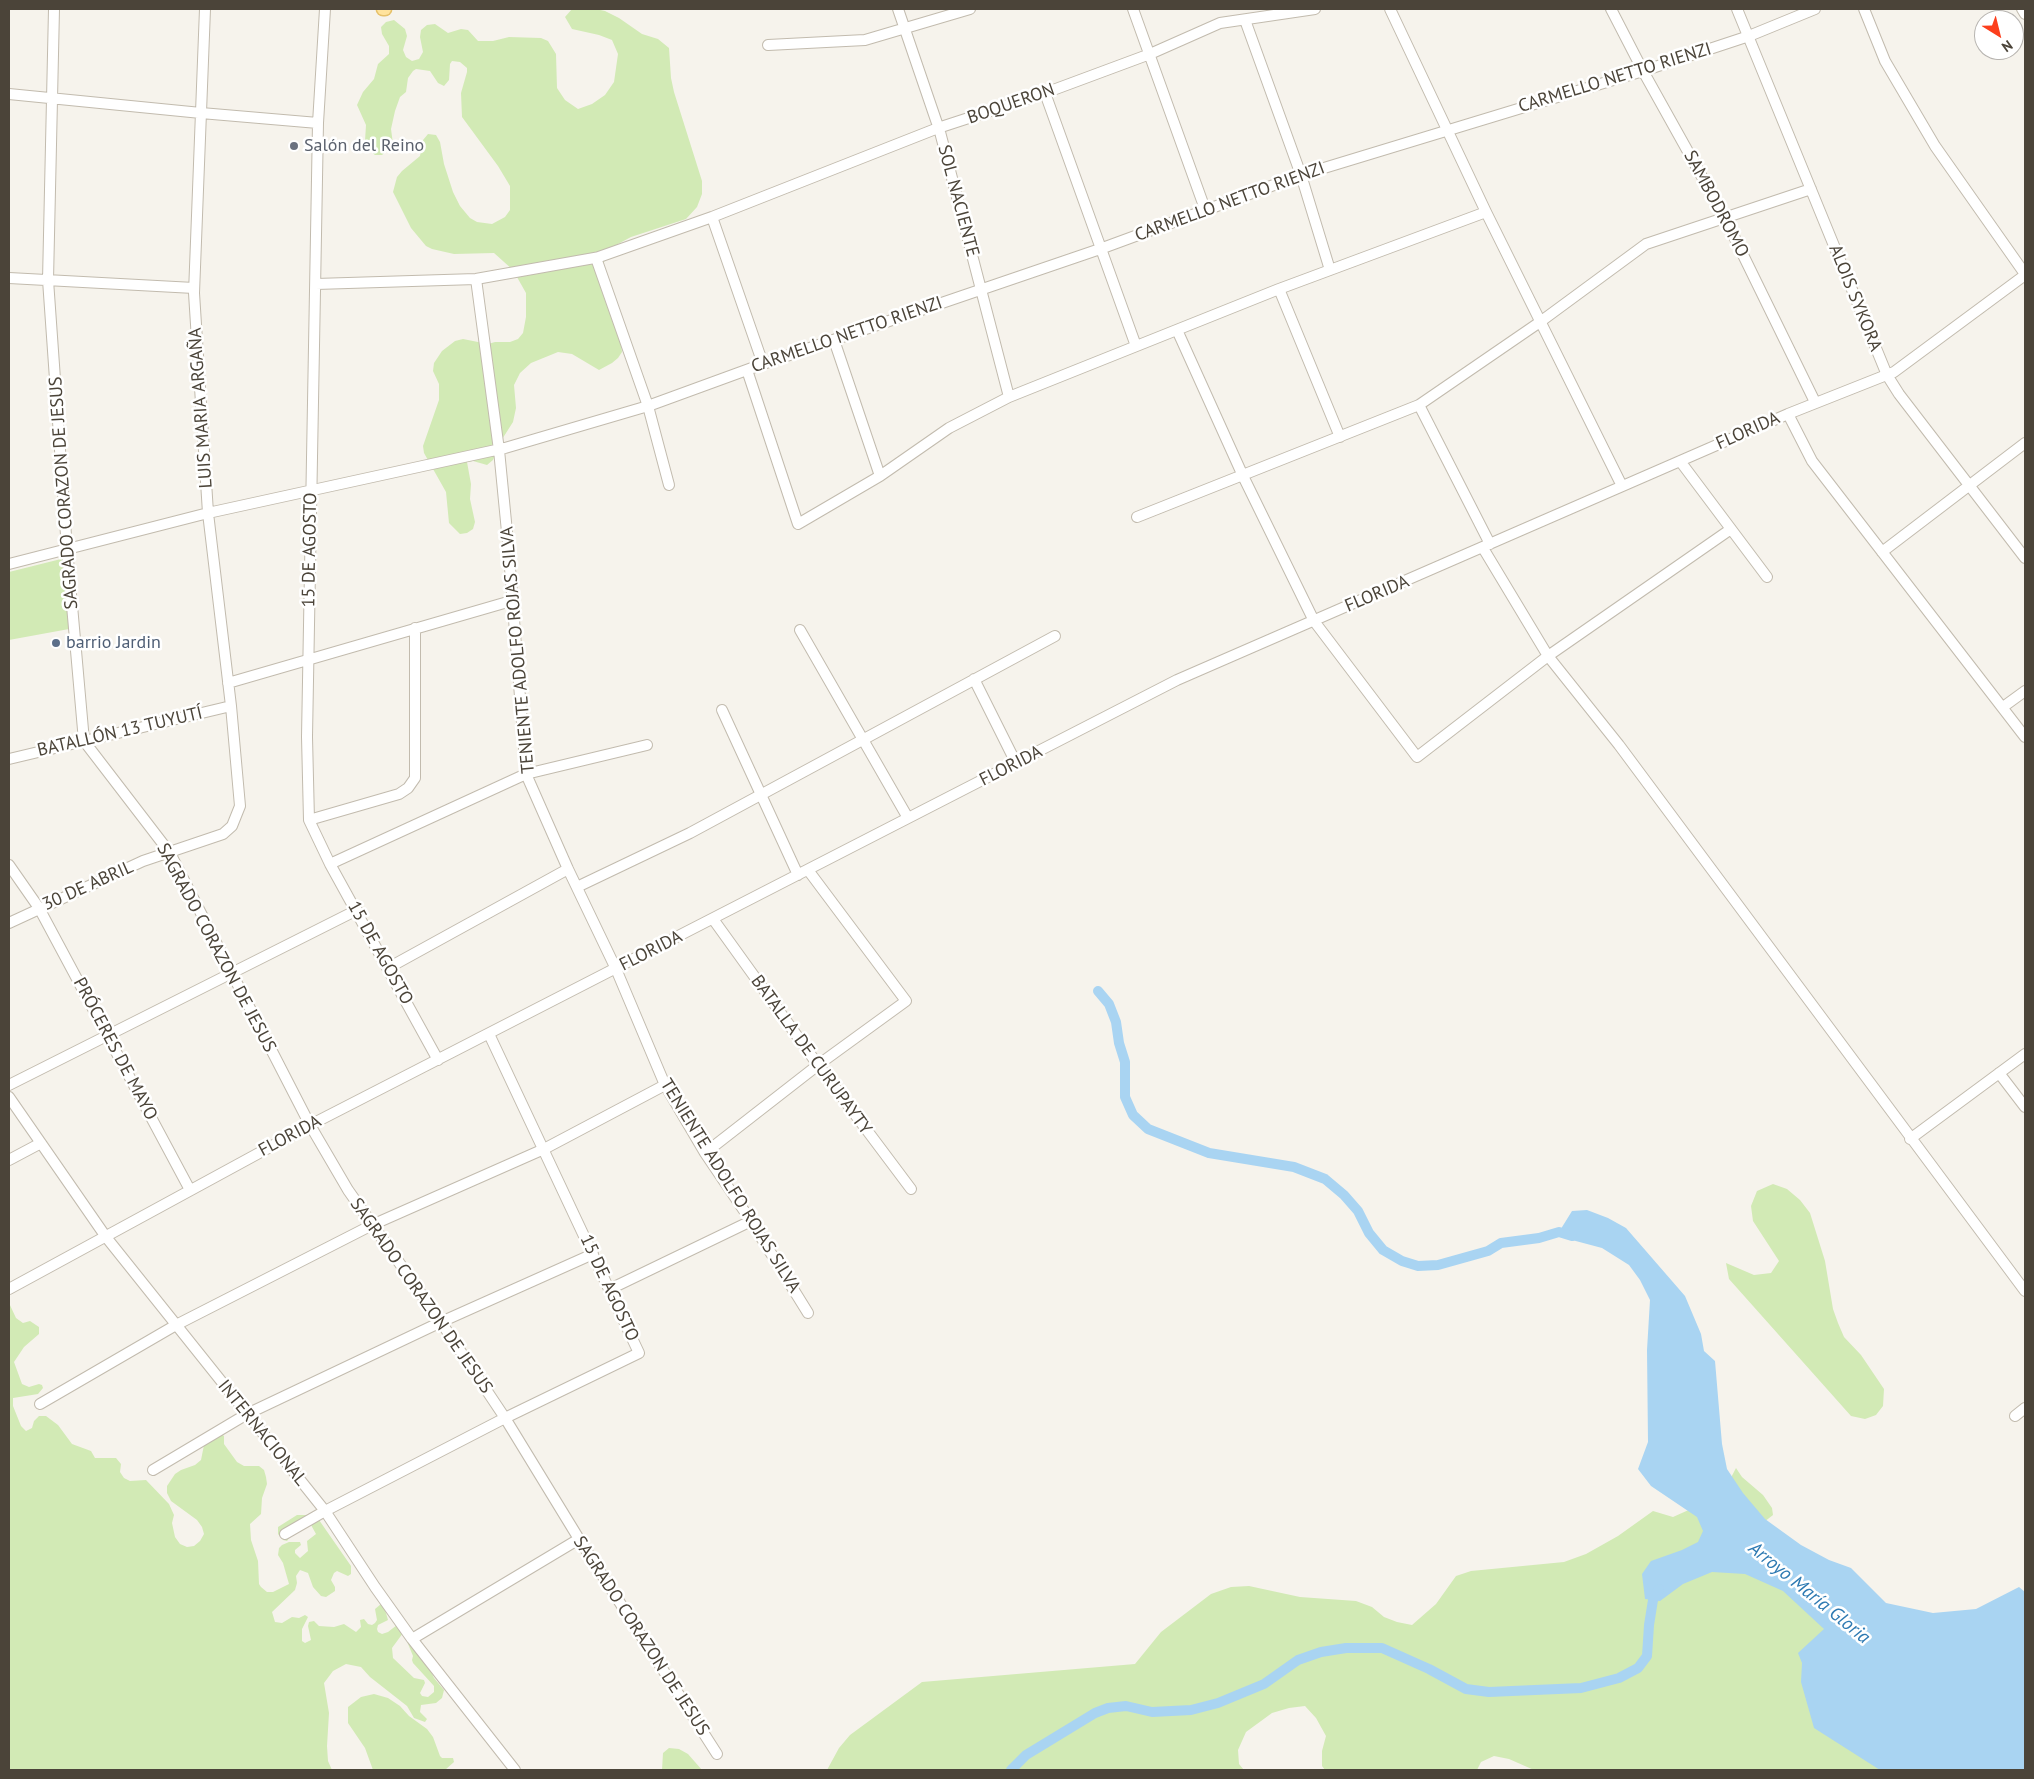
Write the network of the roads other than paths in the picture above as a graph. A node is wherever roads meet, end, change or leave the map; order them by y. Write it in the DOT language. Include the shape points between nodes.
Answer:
graph roads {
  1 [pos="54,9"];
  2 [pos="205,9"];
  3 [pos="325,9"];
  4 [pos="898,9"];
  5 [pos="970,9"];
  6 [pos="1133,9"];
  7 [pos="1315,9"];
  8 [pos="1390,9"];
  9 [pos="1611,9"];
  10 [pos="1737,9"];
  11 [pos="1815,9"];
  12 [pos="1864,9"];
  13 [pos="2022,9"];
  14 [pos="2025,14"];
  15 [pos="1245,20"];
  16 [pos="904,28"];
  17 [pos="1748,36"];
  18 [pos="768,45"];
  19 [pos="1150,54"];
  20 [pos="1643,71"];
  21 [pos="1045,93"];
  22 [pos="9,94"];
  23 [pos="52,99"];
  24 [pos="201,113"];
  25 [pos="318,123"];
  26 [pos="938,128"];
  27 [pos="1447,131"];
  28 [pos="1300,174"];
  29 [pos="1811,190"];
  30 [pos="1205,208"];
  31 [pos="1486,212"];
  32 [pos="712,217"];
  33 [pos="1725,218"];
  34 [pos="1100,249"];
  35 [pos="600,257"];
  36 [pos="1330,270"];
  37 [pos="2025,274"];
  38 [pos="9,278"];
  39 [pos="476,279"];
  40 [pos="48,280"];
  41 [pos="316,284"];
  42 [pos="194,288"];
  43 [pos="981,289"];
  44 [pos="1279,289"];
  45 [pos="1540,322"];
  46 [pos="1177,330"];
  47 [pos="834,340"];
  48 [pos="1136,346"];
  49 [pos="763,364"];
  50 [pos="747,370"];
  51 [pos="1887,375"];
  52 [pos="1009,397"];
  53 [pos="1815,402"];
  54 [pos="1419,405"];
  55 [pos="648,406"];
  56 [pos="1788,414"];
  57 [pos="1340,437"];
  58 [pos="2025,443"];
  59 [pos="499,450"];
  60 [pos="1680,461"];
  61 [pos="880,476"];
  62 [pos="1243,476"];
  63 [pos="669,484"];
  64 [pos="1970,485"];
  65 [pos="1622,486"];
  66 [pos="312,491"];
  67 [pos="208,513"];
  68 [pos="1136,517"];
  69 [pos="1731,529"];
  70 [pos="1487,546"];
  71 [pos="67,549"];
  72 [pos="1882,552"];
  73 [pos="2025,558"];
  74 [pos="9,564"];
  75 [pos="1766,577"];
  76 [pos="512,601"];
  77 [pos="1314,621"];
  78 [pos="415,628"];
  79 [pos="800,630"];
  80 [pos="1055,636"];
  81 [pos="1548,656"];
  82 [pos="308,660"];
  83 [pos="974,679"];
  84 [pos="228,683"];
  85 [pos="2025,691"];
  86 [pos="231,706"];
  87 [pos="2003,707"];
  88 [pos="722,710"];
  89 [pos="2025,737"];
  90 [pos="862,739"];
  91 [pos="84,741"];
  92 [pos="648,745"];
  93 [pos="9,759"];
  94 [pos="1016,763"];
  95 [pos="526,774"];
  96 [pos="761,794"];
  97 [pos="240,806"];
  98 [pos="908,818"];
  99 [pos="309,820"];
  100 [pos="170,853"];
  101 [pos="330,864"];
  102 [pos="9,865"];
  103 [pos="568,869"];
  104 [pos="803,872"];
  105 [pos="577,887"];
  106 [pos="39,908"];
  107 [pos="357,910"];
  108 [pos="713,919"];
  109 [pos="9,923"];
  110 [pos="388,968"];
  111 [pos="616,969"];
  112 [pos="231,974"];
  113 [pos="489,1034"];
  114 [pos="107,1036"];
  115 [pos="2025,1054"];
  116 [pos="438,1060"];
  117 [pos="818,1065"];
  118 [pos="2000,1073"];
  119 [pos="9,1085"];
  120 [pos="665,1086"];
  121 [pos="9,1097"];
  122 [pos="2025,1107"];
  123 [pos="310,1125"];
  124 [pos="1910,1139"];
  125 [pos="41,1143"];
  126 [pos="544,1149"];
  127 [pos="705,1153"];
  128 [pos="9,1160"];
  129 [pos="911,1189"];
  130 [pos="190,1190"];
  131 [pos="750,1221"];
  132 [pos="372,1225"];
  133 [pos="106,1237"];
  134 [pos="593,1254"];
  135 [pos="610,1289"];
  136 [pos="9,1290"];
  137 [pos="2025,1291"];
  138 [pos="808,1313"];
  139 [pos="441,1322"];
  140 [pos="176,1325"];
  141 [pos="40,1404"];
  142 [pos="2025,1408"];
  143 [pos="247,1414"];
  144 [pos="2015,1416"];
  145 [pos="505,1418"];
  146 [pos="152,1470"];
  147 [pos="325,1511"];
  148 [pos="285,1534"];
  149 [pos="579,1539"];
  150 [pos="412,1639"];
  151 [pos="717,1754"];
  152 [pos="515,1770"];
  1 -- 23 [label="street, SAGRADO CORAZON DE JESUS"];
  2 -- 24 [label="street, LUIS MARIA ARGAÑA"];
  3 -- 25 [label="street, 15 DE AGOSTO"];
  4 -- 16 [label="street, SOL NACIENTE"];
  5 -- 16 [label="street"];
  6 -- 19 [label="street"];
  7 -- 15 [label="street, BOQUERON"];
  8 -- 27 [label="street"];
  9 -- 20 [label="street, SAMBODROMO"];
  10 -- 17 [label="street, ALOIS SYKORA"];
  11 -- 17 [label="street, CARMELLO NETTO RIENZI"];
  12 -- 37 [label="street" via="1885,61 1935,146"];
  13 -- 14 [label="street"];
  15 -- 19 [label="street, BOQUERON" via="1220,23"];
  15 -- 28 [label="street"];
  16 -- 18 [label="street" via="865,40"];
  16 -- 26 [label="street, SOL NACIENTE"];
  17 -- 20 [label="street, CARMELLO NETTO RIENZI"];
  17 -- 29 [label="street, ALOIS SYKORA"];
  19 -- 21 [label="street, BOQUERON"];
  19 -- 30 [label="street"];
  20 -- 27 [label="street, CARMELLO NETTO RIENZI"];
  20 -- 33 [label="street, SAMBODROMO"];
  21 -- 26 [label="street, BOQUERON"];
  21 -- 34 [label="street"];
  22 -- 23 [label="street"];
  23 -- 24 [label="street"];
  23 -- 40 [label="street, SAGRADO CORAZON DE JESUS"];
  24 -- 25 [label="street"];
  24 -- 42 [label="street, LUIS MARIA ARGAÑA"];
  25 -- 41 [label="street, 15 DE AGOSTO"];
  26 -- 32 [label="street, BOQUERON"];
  26 -- 43 [label="street, SOL NACIENTE"];
  27 -- 28 [label="street, CARMELLO NETTO RIENZI"];
  27 -- 31 [label="street"];
  28 -- 30 [label="street, CARMELLO NETTO RIENZI"];
  28 -- 36 [label="street"];
  29 -- 33 [label="street"];
  29 -- 51 [label="street, ALOIS SYKORA"];
  30 -- 34 [label="street, CARMELLO NETTO RIENZI"];
  31 -- 36 [label="street"];
  31 -- 45 [label="street"];
  32 -- 35 [label="street, BOQUERON"];
  32 -- 49 [label="street"];
  33 -- 45 [label="street" via="1646,244"];
  33 -- 53 [label="street, SAMBODROMO"];
  34 -- 43 [label="street, CARMELLO NETTO RIENZI"];
  34 -- 48 [label="street"];
  35 -- 39 [label="street, BOQUERON"];
  35 -- 55 [label="street" via="596,258"];
  36 -- 44 [label="street"];
  37 -- 51 [label="street, FLORIDA"];
  38 -- 40 [label="street"];
  39 -- 41 [label="street, BOQUERON"];
  39 -- 59 [label="street, TENIENTE ADOLFO ROJAS SILVA"];
  40 -- 42 [label="street"];
  40 -- 71 [label="street, SAGRADO CORAZON DE JESUS"];
  41 -- 66 [label="street, 15 DE AGOSTO"];
  42 -- 67 [label="street, LUIS MARIA ARGAÑA"];
  43 -- 47 [label="street, CARMELLO NETTO RIENZI"];
  43 -- 52 [label="street, SOL NACIENTE"];
  44 -- 46 [label="street"];
  44 -- 57 [label="street"];
  45 -- 54 [label="street"];
  45 -- 65 [label="street"];
  46 -- 48 [label="street"];
  46 -- 62 [label="street"];
  47 -- 49 [label="street, CARMELLO NETTO RIENZI"];
  47 -- 61 [label="street"];
  48 -- 52 [label="street"];
  49 -- 50 [label="street, CARMELLO NETTO RIENZI"];
  50 -- 55 [label="street, CARMELLO NETTO RIENZI"];
  50 -- 61 [label="street" via="798,524"];
  51 -- 53 [label="street, FLORIDA"];
  51 -- 64 [label="street, ALOIS SYKORA"];
  52 -- 61 [label="street" via="949,428"];
  53 -- 56 [label="street, FLORIDA"];
  54 -- 57 [label="street"];
  54 -- 70 [label="street"];
  55 -- 59 [label="street, CARMELLO NETTO RIENZI"];
  55 -- 63 [label="street"];
  56 -- 60 [label="street, FLORIDA"];
  56 -- 72 [label="street" via="1812,461"];
  57 -- 62 [label="street"];
  58 -- 64 [label="street"];
  59 -- 66 [label="street, CARMELLO NETTO RIENZI"];
  59 -- 76 [label="street, TENIENTE ADOLFO ROJAS SILVA"];
  60 -- 65 [label="street, FLORIDA"];
  60 -- 69 [label="street"];
  62 -- 68 [label="street"];
  62 -- 77 [label="street"];
  64 -- 72 [label="street"];
  64 -- 73 [label="street, ALOIS SYKORA"];
  65 -- 70 [label="street, FLORIDA"];
  66 -- 67 [label="street, CARMELLO NETTO RIENZI"];
  66 -- 82 [label="street, 15 DE AGOSTO"];
  67 -- 71 [label="street, CARMELLO NETTO RIENZI"];
  67 -- 84 [label="street, LUIS MARIA ARGAÑA"];
  69 -- 75 [label="street"];
  69 -- 81 [label="street"];
  70 -- 77 [label="street, FLORIDA"];
  70 -- 81 [label="street"];
  71 -- 74 [label="street, CARMELLO NETTO RIENZI"];
  71 -- 91 [label="street, SAGRADO CORAZON DE JESUS"];
  72 -- 87 [label="street"];
  76 -- 78 [label="street"];
  76 -- 95 [label="street, TENIENTE ADOLFO ROJAS SILVA"];
  77 -- 81 [label="street" via="1417,757"];
  77 -- 94 [label="street, FLORIDA" via="1177,680"];
  78 -- 82 [label="street"];
  78 -- 99 [label="street" via="415,778 399,794"];
  79 -- 90 [label="street"];
  80 -- 83 [label="street"];
  81 -- 124 [label="street" via="1725,886"];
  82 -- 84 [label="street"];
  82 -- 99 [label="street, 15 DE AGOSTO"];
  83 -- 90 [label="street"];
  83 -- 94 [label="street"];
  84 -- 86 [label="street, LUIS MARIA ARGAÑA"];
  85 -- 87 [label="street"];
  86 -- 91 [label="street, BATALLÓN 13 TUYUTÍ"];
  86 -- 97 [label="street, LUIS MARIA ARGAÑA"];
  87 -- 89 [label="street"];
  88 -- 96 [label="street"];
  90 -- 96 [label="street"];
  90 -- 98 [label="street"];
  91 -- 93 [label="street, BATALLÓN 13 TUYUTÍ"];
  91 -- 100 [label="street, SAGRADO CORAZON DE JESUS"];
  92 -- 95 [label="street"];
  94 -- 98 [label="street, FLORIDA"];
  95 -- 101 [label="street"];
  95 -- 103 [label="street, TENIENTE ADOLFO ROJAS SILVA"];
  96 -- 104 [label="street"];
  96 -- 105 [label="street" via="690,833"];
  97 -- 100 [label="street, 30 DE ABRIL" via="232,826 223,834"];
  98 -- 104 [label="street, FLORIDA"];
  99 -- 101 [label="street, 15 DE AGOSTO"];
  100 -- 106 [label="street, 30 DE ABRIL" via="143,861"];
  100 -- 112 [label="street, SAGRADO CORAZON DE JESUS"];
  101 -- 107 [label="street, 15 DE AGOSTO"];
  102 -- 106 [label="street, PRÓCERES DE MAYO"];
  103 -- 105 [label="street, TENIENTE ADOLFO ROJAS SILVA"];
  103 -- 110 [label="street"];
  104 -- 108 [label="street, FLORIDA"];
  104 -- 117 [label="street" via="906,1001"];
  105 -- 111 [label="street, TENIENTE ADOLFO ROJAS SILVA"];
  106 -- 109 [label="street, 30 DE ABRIL"];
  106 -- 114 [label="street, PRÓCERES DE MAYO"];
  107 -- 110 [label="street, 15 DE AGOSTO"];
  107 -- 112 [label="street"];
  108 -- 111 [label="street, FLORIDA"];
  108 -- 117 [label="street, BATALLA DE CURUPAYTY"];
  110 -- 116 [label="street, 15 DE AGOSTO"];
  111 -- 113 [label="street, FLORIDA"];
  111 -- 120 [label="street, TENIENTE ADOLFO ROJAS SILVA"];
  112 -- 114 [label="street"];
  112 -- 123 [label="street, SAGRADO CORAZON DE JESUS"];
  113 -- 116 [label="street, FLORIDA"];
  113 -- 126 [label="street, 15 DE AGOSTO"];
  114 -- 119 [label="street"];
  114 -- 130 [label="street, PRÓCERES DE MAYO"];
  115 -- 118 [label="street"];
  116 -- 123 [label="street, FLORIDA"];
  117 -- 127 [label="street"];
  117 -- 129 [label="street, BATALLA DE CURUPAYTY"];
  118 -- 122 [label="street"];
  118 -- 124 [label="street"];
  120 -- 126 [label="street"];
  120 -- 127 [label="street, TENIENTE ADOLFO ROJAS SILVA"];
  121 -- 125 [label="street, INTERNACIONAL"];
  123 -- 130 [label="street, FLORIDA"];
  123 -- 132 [label="street, SAGRADO CORAZON DE JESUS"];
  124 -- 137 [label="street"];
  125 -- 128 [label="street"];
  125 -- 133 [label="street, INTERNACIONAL"];
  126 -- 132 [label="street"];
  126 -- 134 [label="street, 15 DE AGOSTO"];
  127 -- 131 [label="street, TENIENTE ADOLFO ROJAS SILVA"];
  130 -- 133 [label="street, FLORIDA"];
  131 -- 135 [label="street"];
  131 -- 138 [label="street, TENIENTE ADOLFO ROJAS SILVA"];
  132 -- 139 [label="street, SAGRADO CORAZON DE JESUS"];
  132 -- 140 [label="street"];
  133 -- 136 [label="street, FLORIDA"];
  133 -- 140 [label="street, INTERNACIONAL"];
  134 -- 135 [label="street, 15 DE AGOSTO"];
  134 -- 139 [label="street"];
  135 -- 145 [label="street, 15 DE AGOSTO" via="639,1353"];
  139 -- 143 [label="street"];
  139 -- 145 [label="street, SAGRADO CORAZON DE JESUS"];
  140 -- 141 [label="street"];
  140 -- 143 [label="street, INTERNACIONAL"];
  142 -- 144 [label="street"];
  143 -- 146 [label="street"];
  143 -- 147 [label="street, INTERNACIONAL"];
  145 -- 147 [label="street"];
  145 -- 149 [label="street, SAGRADO CORAZON DE JESUS"];
  147 -- 148 [label="street"];
  147 -- 150 [label="street, INTERNACIONAL"];
  149 -- 150 [label="street"];
  149 -- 151 [label="street, SAGRADO CORAZON DE JESUS"];
  150 -- 152 [label="street, INTERNACIONAL"];
}
